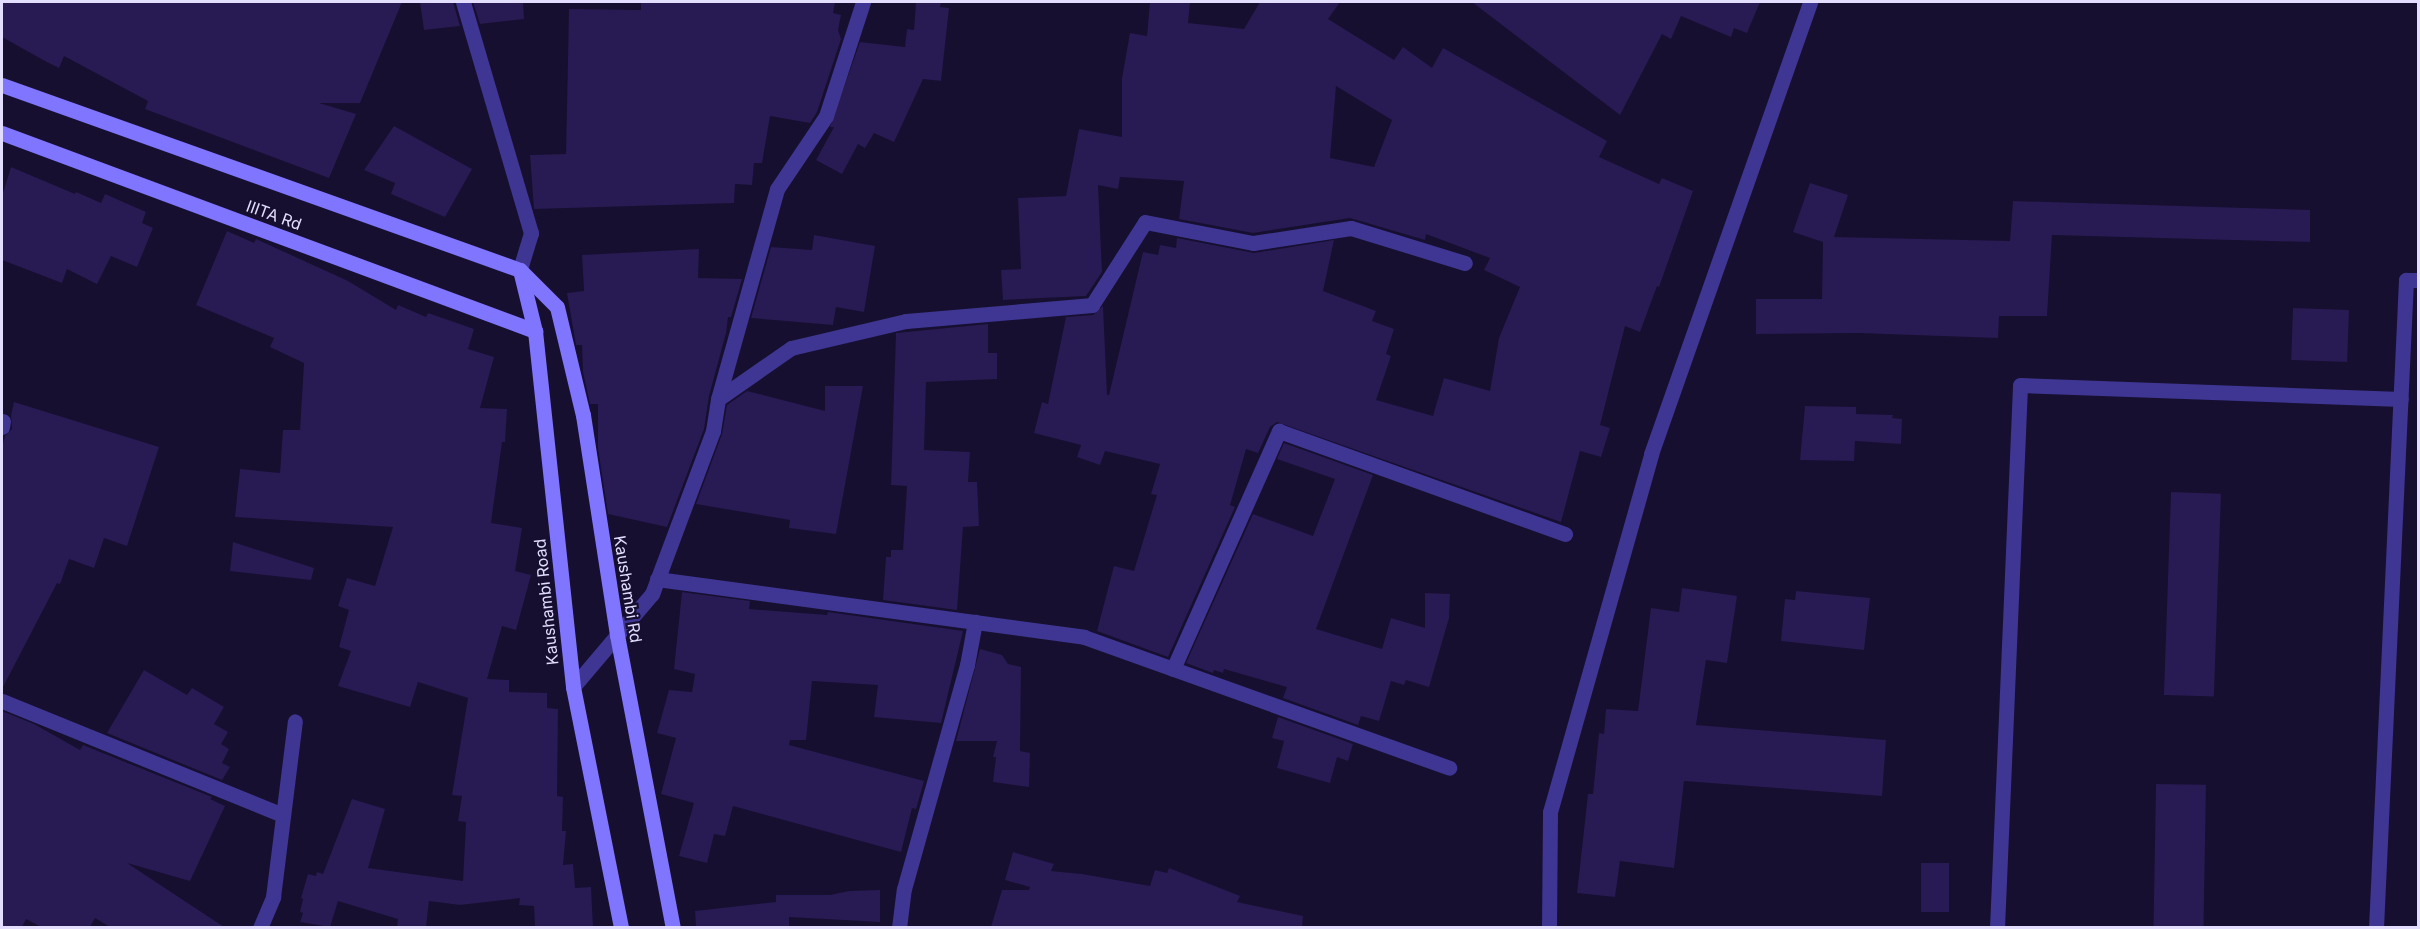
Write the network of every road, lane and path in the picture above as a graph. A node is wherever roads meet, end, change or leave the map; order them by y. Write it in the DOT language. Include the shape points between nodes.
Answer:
graph roads {
  1 [pos="463,2"];
  2 [pos="863,2"];
  3 [pos="1810,2"];
  4 [pos="2,85"];
  5 [pos="2,133"];
  6 [pos="1465,263"];
  7 [pos="520,270"];
  8 [pos="2418,280"];
  9 [pos="535,331"];
  10 [pos="718,399"];
  11 [pos="2401,399"];
  12 [pos="1565,534"];
  13 [pos="657,579"];
  14 [pos="975,622"];
  15 [pos="617,635"];
  16 [pos="1173,669"];
  17 [pos="573,687"];
  18 [pos="2,701"];
  19 [pos="295,721"];
  20 [pos="1449,768"];
  21 [pos="283,815"];
  22 [pos="260,927"];
  23 [pos="621,927"];
  24 [pos="673,927"];
  25 [pos="899,927"];
  26 [pos="1549,927"];
  27 [pos="1996,927"];
  28 [pos="2376,927"];
  1 -- 7 [label="street" via="531,233"];
  2 -- 10 [label="street" via="826,116 777,189"];
  3 -- 26 [label="street" via="1651,454 1550,812"];
  4 -- 7 [label="main road, IIITA Rd"];
  5 -- 9 [label="main road, IIITA Rd"];
  6 -- 10 [label="street" via="1351,228 1253,243 1145,222 1092,305 906,321 791,348"];
  7 -- 9 [label="main road, Kaushambi Road"];
  7 -- 15 [label="main road, Kaushambi Rd" via="556,306 583,416"];
  8 -- 11 [label="street" via="2406,280"];
  9 -- 17 [label="main road, Kaushambi Road"];
  10 -- 13 [label="street" via="713,431"];
  11 -- 27 [label="street" via="2020,385"];
  11 -- 28 [label="street"];
  12 -- 16 [label="street" via="1279,431"];
  13 -- 14 [label="street"];
  13 -- 15 [label="street" via="652,594"];
  14 -- 16 [label="street" via="1083,637"];
  14 -- 25 [label="street" via="967,665 904,889"];
  15 -- 17 [label="street"];
  15 -- 24 [label="main road, Kaushambi Rd"];
  16 -- 20 [label="street"];
  17 -- 23 [label="main road, Kaushambi Road"];
  18 -- 21 [label="street"];
  19 -- 21 [label="street"];
  21 -- 22 [label="street" via="273,897"];
}
